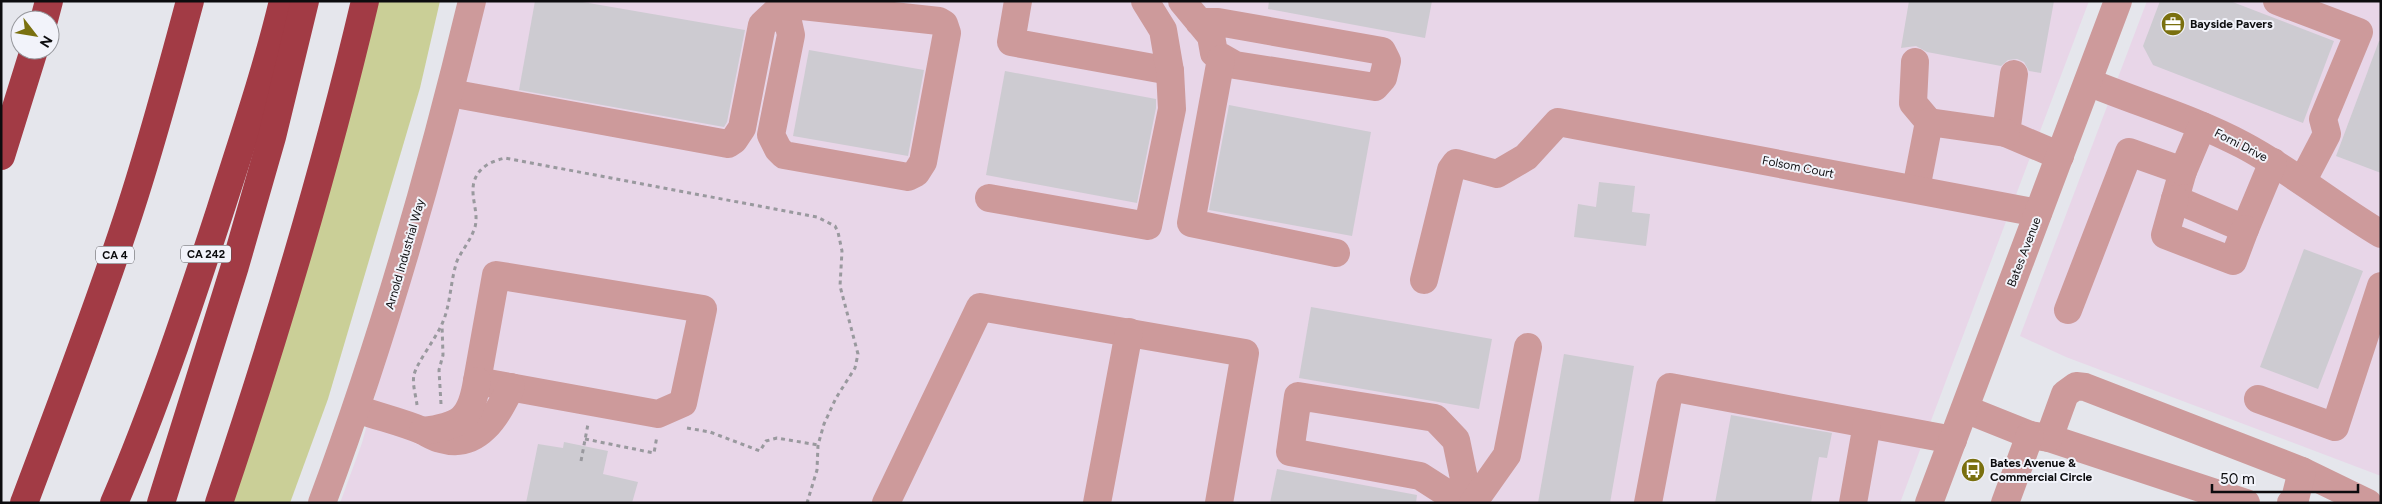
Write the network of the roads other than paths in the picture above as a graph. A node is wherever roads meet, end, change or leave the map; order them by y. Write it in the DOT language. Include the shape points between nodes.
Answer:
graph roads {
  1 [pos="190,1"];
  2 [pos="283,1"];
  3 [pos="305,1"];
  4 [pos="365,1"];
  5 [pos="472,1"];
  6 [pos="1018,1"];
  7 [pos="1145,1"];
  8 [pos="1182,1"];
  9 [pos="2118,1"];
  10 [pos="2277,1"];
  11 [pos="784,3"];
  12 [pos="1200,22"];
  13 [pos="1221,59"];
  14 [pos="31,60"];
  15 [pos="1916,62"];
  16 [pos="1170,71"];
  17 [pos="2014,74"];
  18 [pos="2088,82"];
  19 [pos="450,93"];
  20 [pos="1929,122"];
  21 [pos="2202,126"];
  22 [pos="2006,133"];
  23 [pos="1,156"];
  24 [pos="2060,156"];
  25 [pos="2273,162"];
  26 [pos="2183,171"];
  27 [pos="2303,180"];
  28 [pos="1916,189"];
  29 [pos="989,198"];
  30 [pos="2175,199"];
  31 [pos="2038,213"];
  32 [pos="2245,229"];
  33 [pos="2381,234"];
  34 [pos="1336,253"];
  35 [pos="1424,280"];
  36 [pos="2381,286"];
  37 [pos="2068,310"];
  38 [pos="1129,332"];
  39 [pos="1528,347"];
  40 [pos="477,381"];
  41 [pos="512,387"];
  42 [pos="2258,400"];
  43 [pos="357,409"];
  44 [pos="1965,409"];
  45 [pos="429,420"];
  46 [pos="1867,424"];
  47 [pos="2040,437"];
  48 [pos="1953,440"];
  49 [pos="2302,471"];
  50 [pos="24,503"];
  51 [pos="114,503"];
  52 [pos="161,503"];
  53 [pos="219,503"];
  54 [pos="322,503"];
  55 [pos="886,503"];
  56 [pos="1097,503"];
  57 [pos="1219,503"];
  58 [pos="1462,503"];
  59 [pos="1469,503"];
  60 [pos="1473,503"];
  61 [pos="1648,503"];
  62 [pos="1853,503"];
  63 [pos="1929,503"];
  64 [pos="2005,503"];
  65 [pos="2246,503"];
  66 [pos="2291,503"];
  67 [pos="2368,503"];
  1 -- 50 [label="highway, CA 4" via="129,212"];
  2 -- 51 [label="highway, CA 242" via="243,141 204,260 163,379"];
  3 -- 52 [label="highway" via="238,256"];
  4 -- 53 [label="highway" via="316,196"];
  5 -- 19 [label="street, Arnold Industrial Way"];
  6 -- 16 [label="street" via="1011,42"];
  7 -- 16 [label="street" via="1163,30"];
  8 -- 12 [label="street"];
  9 -- 18 [label="street, Bates Avenue"];
  10 -- 27 [label="street" via="2358,32 2323,119 2327,134"];
  11 -- 11 [label="street" via="791,35 771,135 778,149 784,155 908,176 916,173 923,162 947,33 944,24"];
  11 -- 19 [label="street" via="762,25 742,128 728,144"];
  12 -- 13 [label="street" via="1211,36 1214,53"];
  12 -- 13 [label="street" via="1218,22 1382,51 1388,61 1383,78 1375,87 1235,65"];
  13 -- 34 [label="street" via="1191,223"];
  14 -- 23 [label="highway"];
  15 -- 20 [label="street" via="1913,103"];
  16 -- 29 [label="street" via="1172,109 1148,226"];
  17 -- 22 [label="street"];
  18 -- 21 [label="street, Forni Drive"];
  18 -- 24 [label="street, Bates Avenue"];
  19 -- 43 [label="street, Arnold Industrial Way" via="398,280"];
  20 -- 22 [label="street"];
  20 -- 28 [label="street"];
  21 -- 25 [label="street, Forni Drive"];
  21 -- 26 [label="street"];
  22 -- 24 [label="street"];
  24 -- 31 [label="street, Bates Avenue"];
  25 -- 27 [label="street, Forni Drive"];
  25 -- 32 [label="street"];
  26 -- 30 [label="street"];
  26 -- 37 [label="street" via="2129,152"];
  27 -- 33 [label="street, Forni Drive" via="2347,214"];
  28 -- 31 [label="street, Folsom Court"];
  28 -- 35 [label="street, Folsom Court" via="1558,122 1526,157 1497,174 1456,163 1451,170"];
  30 -- 32 [label="street"];
  30 -- 32 [label="street" via="2165,235 2233,260"];
  31 -- 44 [label="street, Bates Avenue"];
  36 -- 42 [label="street" via="2335,427"];
  38 -- 55 [label="street" via="980,307"];
  38 -- 56 [label="street"];
  38 -- 57 [label="street" via="1245,353"];
  39 -- 60 [label="street" via="1507,455"];
  40 -- 41 [label="street"];
  40 -- 41 [label="street" via="496,275 703,309 683,403 658,414"];
  40 -- 45 [label="street" via="473,404 460,420 446,428"];
  41 -- 45 [label="street" via="490,424 479,434 455,442 440,439"];
  43 -- 45 [label="street"];
  43 -- 54 [label="street, Arnold Industrial Way"];
  44 -- 47 [label="street"];
  44 -- 48 [label="street, Bates Avenue"];
  46 -- 48 [label="street"];
  46 -- 61 [label="street" via="1670,387"];
  46 -- 62 [label="street"];
  47 -- 49 [label="street" via="2065,394 2076,386 2086,387"];
  47 -- 64 [label="street"];
  47 -- 65 [label="street"];
  48 -- 63 [label="street, Bates Avenue"];
  49 -- 66 [label="street"];
  49 -- 67 [label="street"];
  58 -- 59 [label="street" via="1420,476 1290,452 1298,396 1435,418 1456,440"];
}
